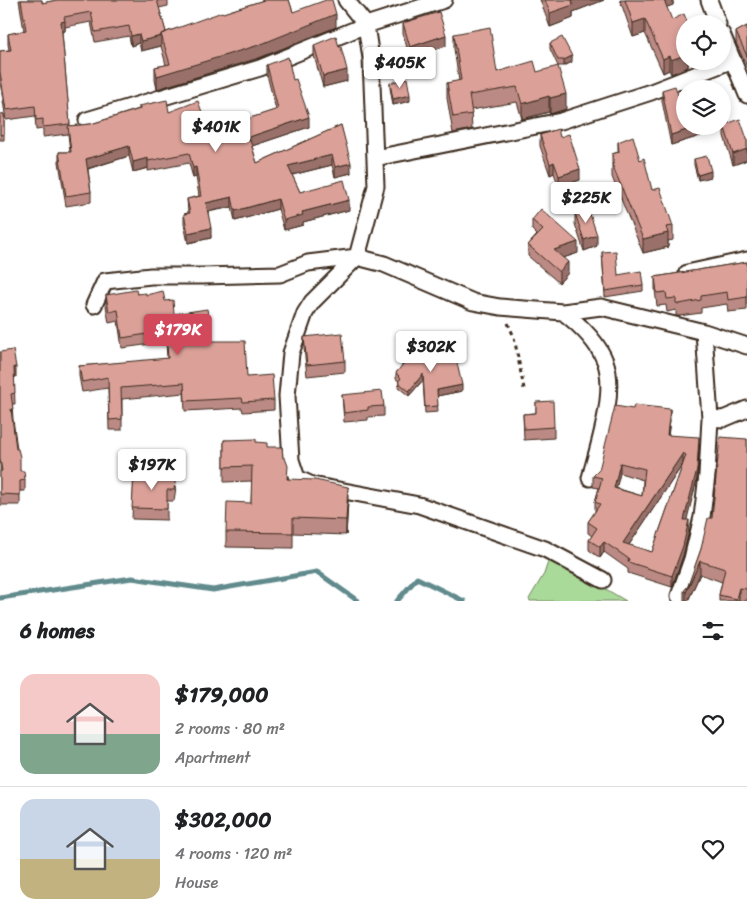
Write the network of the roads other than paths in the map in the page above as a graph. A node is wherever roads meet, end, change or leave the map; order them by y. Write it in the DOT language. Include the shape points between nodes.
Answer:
graph roads {
  1 [pos="346,0"];
  2 [pos="444,0"];
  3 [pos="709,0"];
  4 [pos="715,15"];
  5 [pos="366,25"];
  6 [pos="731,55"];
  7 [pos="733,60"];
  8 [pos="747,95"];
  9 [pos="87,120"];
  10 [pos="375,158"];
  11 [pos="357,257"];
  12 [pos="747,260"];
  13 [pos="669,277"];
  14 [pos="94,305"];
  15 [pos="563,312"];
  16 [pos="704,332"];
  17 [pos="747,346"];
  18 [pos="747,410"];
  19 [pos="710,418"];
  20 [pos="590,478"];
  21 [pos="603,580"];
  22 [pos="679,596"];
  1 -- 5 [label="street"];
  2 -- 5 [label="street"];
  3 -- 4 [label="street"];
  5 -- 9 [label="street" via="260,68"];
  5 -- 10 [label="street" via="371,58"];
  6 -- 7 [label="street"];
  7 -- 8 [label="street"];
  7 -- 10 [label="street" via="651,92 560,121"];
  10 -- 11 [label="street" via="376,186"];
  11 -- 14 [label="street" via="308,263 280,274 152,276 105,281"];
  11 -- 15 [label="street" via="384,264 473,302"];
  11 -- 21 [label="street" via="312,302 305,313 292,353 286,396 291,460 297,478 312,485 419,505 545,549"];
  12 -- 13 [label="street"];
  15 -- 16 [label="street" via="601,308"];
  15 -- 20 [label="street" via="581,326 596,346 608,374 604,425"];
  16 -- 17 [label="street"];
  16 -- 19 [label="street"];
  18 -- 19 [label="street" via="723,419"];
  19 -- 22 [label="street" via="702,517"];
}
